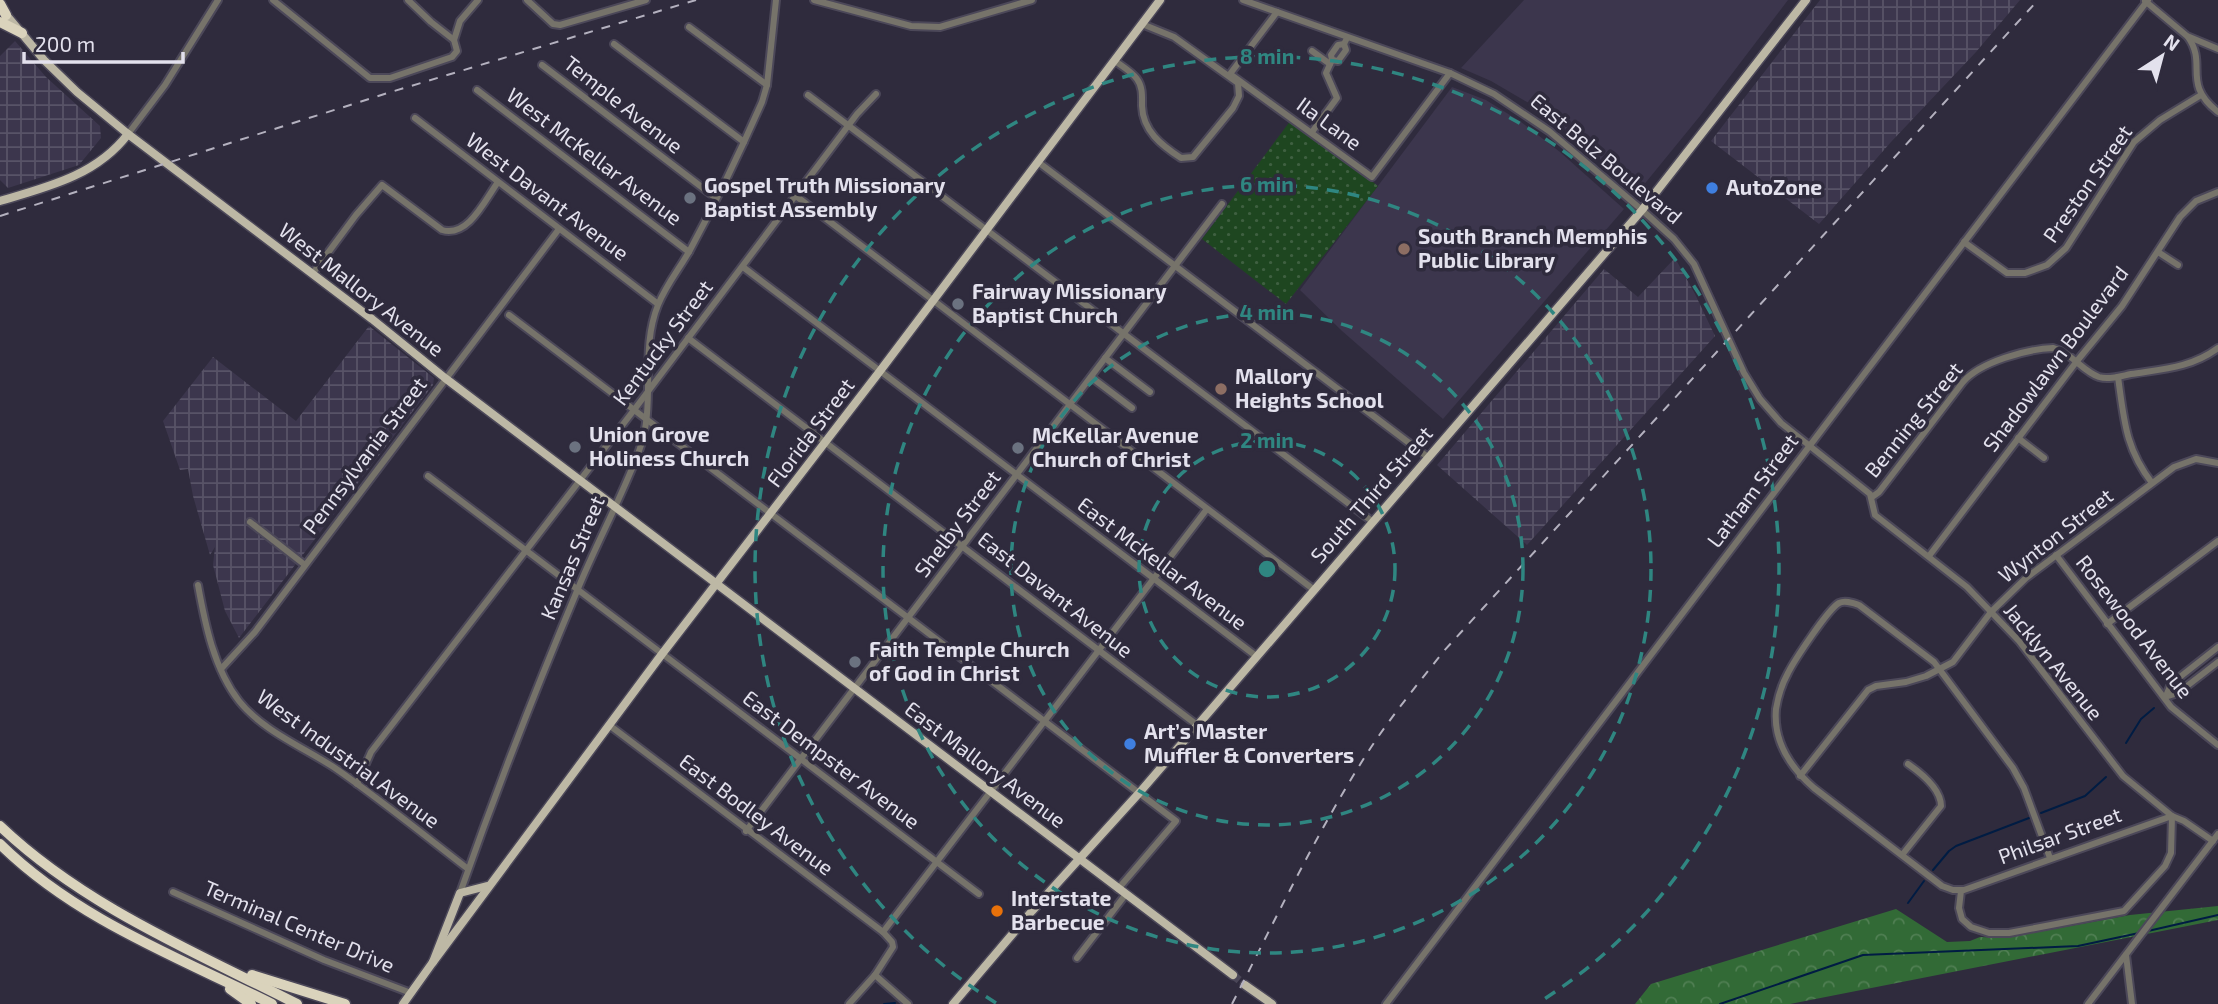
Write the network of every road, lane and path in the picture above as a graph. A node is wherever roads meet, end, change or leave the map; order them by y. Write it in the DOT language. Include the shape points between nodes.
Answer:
graph roads {
  1 [pos="218,0"];
  2 [pos="273,0"];
  3 [pos="408,0"];
  4 [pos="478,0"];
  5 [pos="527,0"];
  6 [pos="644,0"];
  7 [pos="776,0"];
  8 [pos="814,0"];
  9 [pos="1032,0"];
  10 [pos="1160,0"];
  11 [pos="1243,0"];
  12 [pos="1806,0"];
  13 [pos="2146,1"];
  14 [pos="2,12"];
  15 [pos="1277,12"];
  16 [pos="1142,24"];
  17 [pos="689,27"];
  18 [pos="22,33"];
  19 [pos="2187,36"];
  20 [pos="454,40"];
  21 [pos="1346,40"];
  22 [pos="614,44"];
  23 [pos="2218,49"];
  24 [pos="1312,51"];
  25 [pos="1115,61"];
  26 [pos="1331,62"];
  27 [pos="542,65"];
  28 [pos="1450,73"];
  29 [pos="766,85"];
  30 [pos="477,90"];
  31 [pos="876,94"];
  32 [pos="808,95"];
  33 [pos="2202,95"];
  34 [pos="2218,112"];
  35 [pos="415,118"];
  36 [pos="849,126"];
  37 [pos="1312,132"];
  38 [pos="128,134"];
  39 [pos="744,142"];
  40 [pos="1038,162"];
  41 [pos="498,182"];
  42 [pos="2218,192"];
  43 [pos="796,197"];
  44 [pos="716,198"];
  45 [pos="0,201"];
  46 [pos="1222,204"];
  47 [pos="1642,210"];
  48 [pos="559,229"];
  49 [pos="987,230"];
  50 [pos="1964,242"];
  51 [pos="689,251"];
  52 [pos="2158,251"];
  53 [pos="2178,265"];
  54 [pos="743,267"];
  55 [pos="1177,267"];
  56 [pos="313,273"];
  57 [pos="933,301"];
  58 [pos="658,304"];
  59 [pos="509,315"];
  60 [pos="1124,333"];
  61 [pos="688,338"];
  62 [pos="2218,348"];
  63 [pos="1105,358"];
  64 [pos="2077,361"];
  65 [pos="880,372"];
  66 [pos="1091,377"];
  67 [pos="2118,377"];
  68 [pos="445,378"];
  69 [pos="649,391"];
  70 [pos="1150,392"];
  71 [pos="1070,404"];
  72 [pos="1132,408"];
  73 [pos="634,410"];
  74 [pos="646,419"];
  75 [pos="2018,438"];
  76 [pos="824,442"];
  77 [pos="1809,447"];
  78 [pos="1429,458"];
  79 [pos="2044,458"];
  80 [pos="2218,463"];
  81 [pos="428,476"];
  82 [pos="1016,476"];
  83 [pos="580,480"];
  84 [pos="2152,483"];
  85 [pos="1872,497"];
  86 [pos="614,505"];
  87 [pos="1207,509"];
  88 [pos="773,512"];
  89 [pos="250,522"];
  90 [pos="1373,522"];
  91 [pos="2218,541"];
  92 [pos="964,546"];
  93 [pos="527,551"];
  94 [pos="2056,555"];
  95 [pos="1928,556"];
  96 [pos="305,565"];
  97 [pos="1153,580"];
  98 [pos="716,583"];
  99 [pos="198,585"];
  100 [pos="1313,589"];
  101 [pos="577,590"];
  102 [pos="1991,612"];
  103 [pos="909,617"];
  104 [pos="2108,624"];
  105 [pos="2218,647"];
  106 [pos="1099,651"];
  107 [pos="662,654"];
  108 [pos="1256,656"];
  109 [pos="2218,662"];
  110 [pos="221,669"];
  111 [pos="1938,669"];
  112 [pos="855,689"];
  113 [pos="2165,697"];
  114 [pos="1045,720"];
  115 [pos="609,725"];
  116 [pos="1197,725"];
  117 [pos="2218,744"];
  118 [pos="801,759"];
  119 [pos="1908,764"];
  120 [pos="1800,776"];
  121 [pos="357,784"];
  122 [pos="990,790"];
  123 [pos="1140,792"];
  124 [pos="2172,816"];
  125 [pos="0,826"];
  126 [pos="746,831"];
  127 [pos="2218,834"];
  128 [pos="2213,841"];
  129 [pos="0,844"];
  130 [pos="1902,855"];
  131 [pos="1079,858"];
  132 [pos="2050,858"];
  133 [pos="936,862"];
  134 [pos="468,869"];
  135 [pos="488,885"];
  136 [pos="1122,891"];
  137 [pos="1961,891"];
  138 [pos="173,892"];
  139 [pos="460,893"];
  140 [pos="979,894"];
  141 [pos="883,933"];
  142 [pos="2126,955"];
  143 [pos="1077,958"];
  144 [pos="211,960"];
  145 [pos="433,962"];
  146 [pos="204,970"];
  147 [pos="874,975"];
  148 [pos="1233,975"];
  149 [pos="1245,985"];
  150 [pos="411,993"];
  151 [pos="251,1004"];
  152 [pos="272,1004"];
  153 [pos="297,1004"];
  154 [pos="345,1004"];
  155 [pos="403,1004"];
  156 [pos="849,1004"];
  157 [pos="908,1004"];
  158 [pos="953,1004"];
  159 [pos="1272,1004"];
  160 [pos="1386,1004"];
  161 [pos="2088,1004"];
  162 [pos="2132,1004"];
  1 -- 38 [label="street"];
  2 -- 20 [label="street" via="370,78 390,78 452,57 457,51"];
  3 -- 20 [label="street"];
  4 -- 20 [label="street" via="460,21"];
  5 -- 6 [label="street" via="560,25"];
  7 -- 29 [label="street, Kansas Street"];
  8 -- 9 [label="street" via="911,26 940,27"];
  10 -- 16 [label="main road, Florida Street"];
  11 -- 15 [label="street, East Belz Boulevard"];
  12 -- 47 [label="main road, South Third Street"];
  13 -- 19 [label="street"];
  13 -- 50 [label="street, Latham Street"];
  14 -- 18 [label="highway"];
  15 -- 21 [label="street, East Belz Boulevard"];
  15 -- 37 [label="street, Ila Lane" via="1230,74"];
  16 -- 25 [label="main road, Florida Street"];
  16 -- 25 [label="street" via="1174,37 1238,83 1239,96 1233,108 1197,153 1181,158 1152,135 1142,113 1141,87 1136,77"];
  17 -- 29 [label="street"];
  18 -- 38 [label="main road, West Mallory Avenue" via="77,92"];
  19 -- 23 [label="street"];
  19 -- 33 [label="street" via="2196,51 2195,77"];
  21 -- 26 [label="street" via="1346,50 1338,61"];
  21 -- 28 [label="street, East Belz Boulevard"];
  22 -- 39 [label="street"];
  24 -- 26 [label="street"];
  25 -- 40 [label="main road, Florida Street"];
  26 -- 37 [label="street" via="1326,73 1338,98"];
  27 -- 44 [label="street, Temple Avenue"];
  28 -- 37 [label="street, Ila Lane" via="1372,177"];
  28 -- 47 [label="street, East Belz Boulevard" via="1550,131"];
  29 -- 39 [label="street, Kansas Street"];
  30 -- 51 [label="street, West McKellar Avenue"];
  31 -- 36 [label="street, Kentucky Street"];
  32 -- 36 [label="street"];
  33 -- 34 [label="street"];
  33 -- 50 [label="street, Preston Street" via="2134,142 2066,248 2047,265 2025,273 2007,273"];
  35 -- 41 [label="street, West Davant Avenue"];
  36 -- 43 [label="street, Kentucky Street"];
  36 -- 49 [label="street"];
  38 -- 45 [label="main road" via="92,168"];
  38 -- 56 [label="main road, West Mallory Avenue"];
  39 -- 44 [label="street, Kansas Street"];
  40 -- 49 [label="main road, Florida Street"];
  40 -- 55 [label="street"];
  41 -- 48 [label="street, West Davant Avenue"];
  41 -- 56 [label="street" via="467,225 450,232 382,185"];
  42 -- 52 [label="street, Shadowlawn Boulevard" via="2189,207"];
  43 -- 54 [label="street, Kentucky Street"];
  43 -- 57 [label="street"];
  44 -- 51 [label="street, Kansas Street"];
  46 -- 55 [label="street, Shelby Street"];
  47 -- 77 [label="street, East Belz Boulevard" via="1694,264 1760,399"];
  47 -- 78 [label="main road, South Third Street"];
  48 -- 58 [label="street, West Davant Avenue"];
  48 -- 68 [label="street, Pennsylvania Street"];
  49 -- 57 [label="main road, Florida Street"];
  49 -- 60 [label="street"];
  50 -- 77 [label="street, Latham Street"];
  51 -- 58 [label="street, Kansas Street"];
  52 -- 53 [label="street"];
  52 -- 64 [label="street, Shadowlawn Boulevard" via="2122,306"];
  54 -- 61 [label="street, Kentucky Street"];
  54 -- 65 [label="street"];
  55 -- 60 [label="street, Shelby Street"];
  55 -- 78 [label="street"];
  56 -- 68 [label="main road, West Mallory Avenue"];
  57 -- 65 [label="main road, Florida Street"];
  57 -- 71 [label="street"];
  58 -- 69 [label="street, Kansas Street" via="648,345"];
  59 -- 73 [label="street"];
  60 -- 63 [label="street, Shelby Street"];
  60 -- 90 [label="street"];
  61 -- 69 [label="street, Kentucky Street"];
  61 -- 76 [label="street"];
  62 -- 67 [label="street, Benning Street" via="2184,366"];
  63 -- 66 [label="street, Shelby Street"];
  63 -- 70 [label="street"];
  64 -- 67 [label="street, Benning Street" via="2098,376"];
  64 -- 75 [label="street, Shadowlawn Boulevard"];
  64 -- 85 [label="street, Benning Street" via="2048,348 1976,369"];
  65 -- 76 [label="main road, Florida Street"];
  65 -- 82 [label="street, East McKellar Avenue"];
  66 -- 71 [label="street, Shelby Street"];
  66 -- 72 [label="street"];
  67 -- 84 [label="street" via="2128,441"];
  68 -- 83 [label="main road, West Mallory Avenue"];
  68 -- 96 [label="street, Pennsylvania Street"];
  69 -- 73 [label="street, Kentucky Street"];
  69 -- 74 [label="street, Kansas Street"];
  71 -- 82 [label="street, Shelby Street"];
  71 -- 87 [label="street"];
  73 -- 74 [label="street"];
  73 -- 83 [label="street, Kentucky Street"];
  74 -- 86 [label="street, Kansas Street" via="639,451"];
  74 -- 88 [label="street"];
  75 -- 79 [label="street"];
  75 -- 95 [label="street, Shadowlawn Boulevard"];
  76 -- 88 [label="main road, Florida Street"];
  76 -- 92 [label="street, East Davant Avenue"];
  77 -- 85 [label="street, Jacklyn Avenue"];
  77 -- 160 [label="street, Latham Street"];
  78 -- 90 [label="main road, South Third Street"];
  80 -- 84 [label="street, Wynton Street" via="2192,460"];
  81 -- 93 [label="street, East Dempster Avenue"];
  82 -- 92 [label="street, Shelby Street"];
  82 -- 97 [label="street, East McKellar Avenue"];
  83 -- 86 [label="main road, West Mallory Avenue"];
  83 -- 93 [label="street, Kentucky Street"];
  84 -- 94 [label="street, Wynton Street"];
  85 -- 95 [label="street, Jacklyn Avenue" via="1875,514"];
  86 -- 98 [label="main road, West Mallory Avenue"];
  86 -- 101 [label="street, Kansas Street"];
  87 -- 97 [label="street"];
  87 -- 100 [label="street"];
  88 -- 98 [label="main road, Florida Street"];
  88 -- 103 [label="street"];
  89 -- 96 [label="street"];
  90 -- 100 [label="main road, South Third Street"];
  91 -- 104 [label="street"];
  92 -- 103 [label="street, Shelby Street"];
  92 -- 106 [label="street, East Davant Avenue"];
  93 -- 101 [label="street, East Dempster Avenue"];
  93 -- 121 [label="street, Kentucky Street" via="371,752"];
  94 -- 102 [label="street, Wynton Street"];
  94 -- 104 [label="street, Rosewood Avenue"];
  95 -- 102 [label="street, Jacklyn Avenue"];
  96 -- 110 [label="street, Pennsylvania Street"];
  97 -- 106 [label="street"];
  97 -- 108 [label="street, East McKellar Avenue"];
  98 -- 107 [label="main road, Florida Street"];
  98 -- 112 [label="main road, East Mallory Avenue"];
  99 -- 110 [label="street, West Industrial Avenue"];
  100 -- 108 [label="main road, South Third Street"];
  101 -- 107 [label="street, East Dempster Avenue"];
  101 -- 134 [label="street, Kansas Street"];
  102 -- 111 [label="street, Wynton Street" via="1953,662"];
  102 -- 124 [label="street, Jacklyn Avenue" via="2019,641 2112,765"];
  103 -- 112 [label="street, Shelby Street"];
  103 -- 114 [label="street"];
  104 -- 113 [label="street, Rosewood Avenue"];
  105 -- 113 [label="street" via="2171,684"];
  106 -- 114 [label="street"];
  106 -- 116 [label="street, East Davant Avenue"];
  107 -- 115 [label="main road, Florida Street"];
  107 -- 118 [label="street, East Dempster Avenue"];
  108 -- 116 [label="main road, South Third Street"];
  109 -- 113 [label="street" via="2178,693"];
  110 -- 121 [label="street, West Industrial Avenue" via="252,716"];
  111 -- 120 [label="street, Wynton Street" via="1868,690"];
  111 -- 120 [label="street" via="1859,606 1839,603 1779,691 1778,735"];
  111 -- 132 [label="street" via="2013,768"];
  112 -- 118 [label="street, Shelby Street"];
  112 -- 122 [label="main road, East Mallory Avenue"];
  113 -- 117 [label="street, Rosewood Avenue"];
  114 -- 122 [label="street"];
  114 -- 123 [label="street"];
  115 -- 126 [label="street, East Bodley Avenue"];
  115 -- 135 [label="main road, Florida Street"];
  116 -- 123 [label="main road, South Third Street"];
  118 -- 126 [label="street, Shelby Street"];
  118 -- 133 [label="street, East Dempster Avenue"];
  119 -- 130 [label="street" via="1926,778 1941,806"];
  120 -- 130 [label="street"];
  121 -- 134 [label="street, West Industrial Avenue"];
  122 -- 131 [label="main road, East Mallory Avenue"];
  122 -- 133 [label="street"];
  123 -- 131 [label="main road, South Third Street"];
  123 -- 136 [label="street" via="1176,821"];
  124 -- 128 [label="street, Jacklyn Avenue"];
  124 -- 132 [label="street, Philsar Street"];
  124 -- 137 [label="street" via="2171,852 2165,866 2124,911 1989,933 1962,919"];
  125 -- 144 [label="highway" via="81,891"];
  126 -- 141 [label="street, East Bodley Avenue"];
  127 -- 128 [label="street"];
  128 -- 142 [label="street"];
  129 -- 146 [label="highway" via="61,895 118,929"];
  130 -- 137 [label="street" via="1942,886"];
  131 -- 136 [label="main road, East Mallory Avenue"];
  131 -- 158 [label="main road, South Third Street"];
  132 -- 137 [label="street, Philsar Street"];
  133 -- 140 [label="street, East Dempster Avenue"];
  133 -- 141 [label="street"];
  134 -- 139 [label="street, Kansas Street"];
  135 -- 139 [label="main road"];
  135 -- 145 [label="main road, Florida Street"];
  136 -- 143 [label="street"];
  136 -- 148 [label="main road, East Mallory Avenue"];
  138 -- 150 [label="street, Terminal Center Drive" via="324,960"];
  139 -- 145 [label="main road, Kansas Street"];
  141 -- 147 [label="street" via="893,947"];
  142 -- 161 [label="street"];
  142 -- 162 [label="street"];
  144 -- 153 [label="highway"];
  144 -- 154 [label="highway"];
  145 -- 150 [label="main road, Kansas Street"];
  146 -- 151 [label="highway"];
  146 -- 152 [label="highway"];
  147 -- 156 [label="street"];
  147 -- 157 [label="street"];
  149 -- 159 [label="main road"];
  150 -- 155 [label="main road, Kansas Street"];
}
